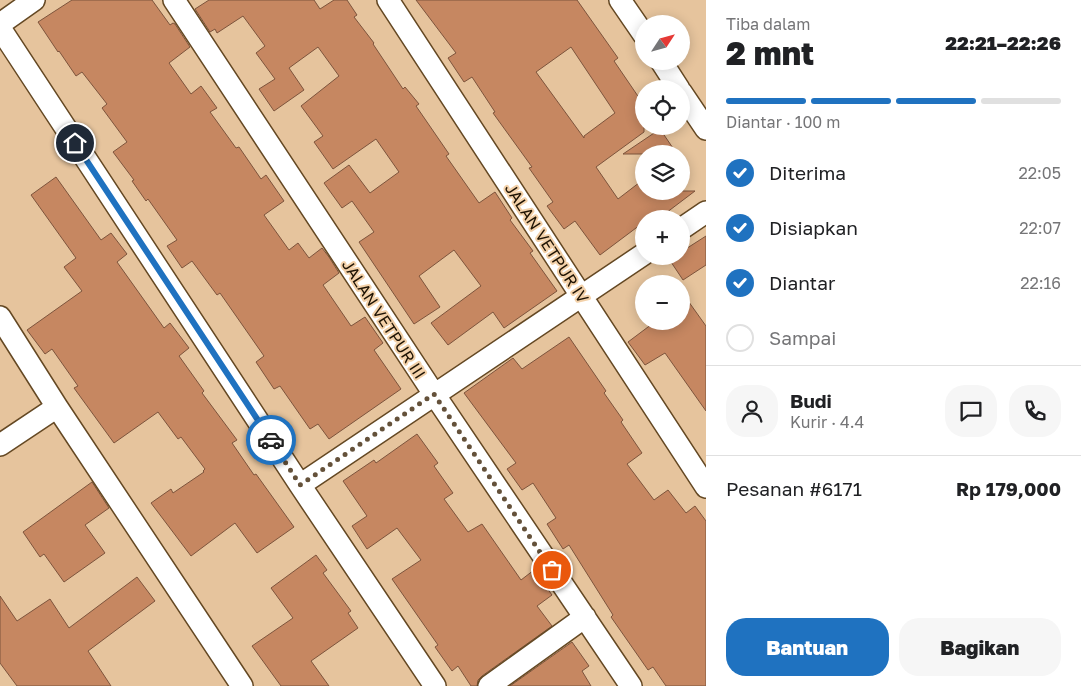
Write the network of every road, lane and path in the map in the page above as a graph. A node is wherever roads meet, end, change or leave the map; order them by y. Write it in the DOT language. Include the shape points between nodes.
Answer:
graph roads {
  1 [pos="34,0"];
  2 [pos="174,0"];
  3 [pos="388,0"];
  4 [pos="620,0"];
  5 [pos="635,22"];
  6 [pos="0,24"];
  7 [pos="0,28"];
  8 [pos="690,105"];
  9 [pos="706,129"];
  10 [pos="706,212"];
  11 [pos="690,222"];
  12 [pos="635,260"];
  13 [pos="582,296"];
  14 [pos="0,317"];
  15 [pos="434,394"];
  16 [pos="56,407"];
  17 [pos="0,445"];
  18 [pos="300,485"];
  19 [pos="706,487"];
  20 [pos="584,617"];
  21 [pos="242,686"];
  22 [pos="435,686"];
  23 [pos="489,686"];
  24 [pos="631,686"];
  1 -- 6 [label="street"];
  2 -- 15 [label="street, JALAN VETPUR III"];
  3 -- 13 [label="street, JALAN VETPUR IV"];
  4 -- 5 [label="street"];
  7 -- 18 [label="street"];
  8 -- 9 [label="street"];
  10 -- 11 [label="street"];
  12 -- 13 [label="street"];
  13 -- 15 [label="street"];
  13 -- 19 [label="street, JALAN VETPUR IV"];
  14 -- 16 [label="street"];
  15 -- 18 [label="street"];
  15 -- 20 [label="street, JALAN VETPUR III"];
  16 -- 17 [label="street"];
  16 -- 21 [label="street"];
  18 -- 22 [label="street"];
  20 -- 23 [label="street"];
  20 -- 24 [label="street, JALAN VETPUR III"];
}
